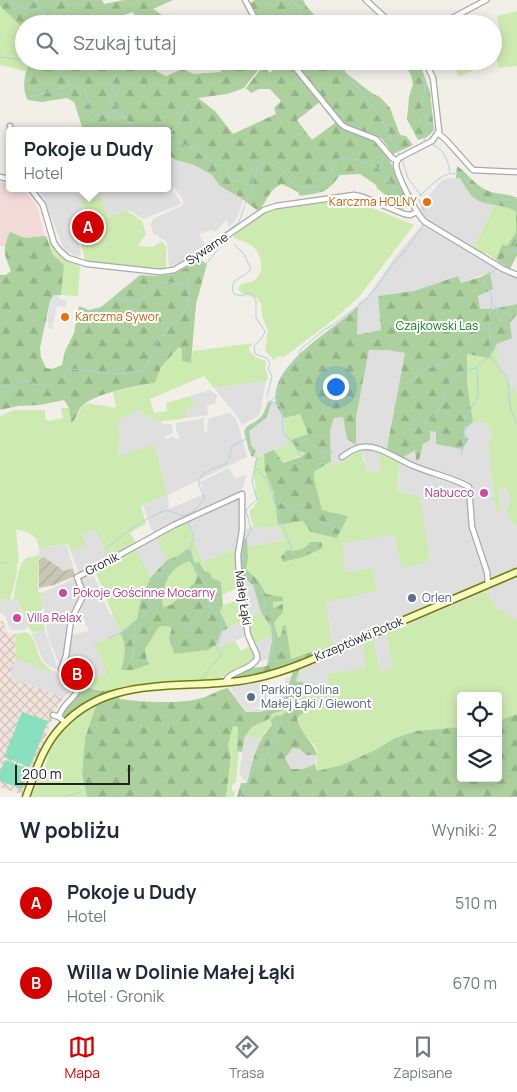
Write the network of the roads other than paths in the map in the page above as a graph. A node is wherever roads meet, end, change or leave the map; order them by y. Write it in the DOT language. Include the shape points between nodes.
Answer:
graph roads {
  1 [pos="245,0"];
  2 [pos="366,0"];
  3 [pos="486,0"];
  4 [pos="253,15"];
  5 [pos="382,15"];
  6 [pos="458,15"];
  7 [pos="297,70"];
  8 [pos="429,70"];
  9 [pos="438,133"];
  10 [pos="397,161"];
  11 [pos="517,172"];
  12 [pos="34,192"];
  13 [pos="418,214"];
  14 [pos="517,275"];
  15 [pos="342,457"];
  16 [pos="242,494"];
  17 [pos="517,572"];
  18 [pos="488,584"];
  19 [pos="225,682"];
  20 [pos="66,723"];
  21 [pos="26,797"];
  1 -- 4 [label="street"];
  2 -- 5 [label="street"];
  3 -- 6 [label="street"];
  7 -- 10 [label="street" via="345,128 376,138"];
  8 -- 9 [label="street" via="433,78"];
  9 -- 10 [label="street" via="432,141"];
  9 -- 11 [label="street" via="473,170"];
  10 -- 13 [label="street" via="399,174"];
  12 -- 13 [label="street, Sywarne" via="43,204 56,247 64,255 77,262 167,272 193,259 264,210 276,206 354,195 404,214"];
  13 -- 14 [label="street" via="431,227"];
  15 -- 18 [label="street" via="358,448 373,448 469,487 472,526"];
  16 -- 19 [label="street, Małej Łąki" via="239,574 248,634 257,659 249,668"];
  16 -- 20 [label="street, Gronik" via="174,525 78,577 82,598 72,620 61,669 78,688 56,716"];
  17 -- 18 [label="main road, Krzeptówki Potok"];
  18 -- 19 [label="main road, Krzeptówki Potok" via="291,668"];
  19 -- 20 [label="main road, Krzeptówki Potok" via="118,692 87,706"];
  20 -- 21 [label="main road, Krzeptówki Potok" via="47,746"];
}
